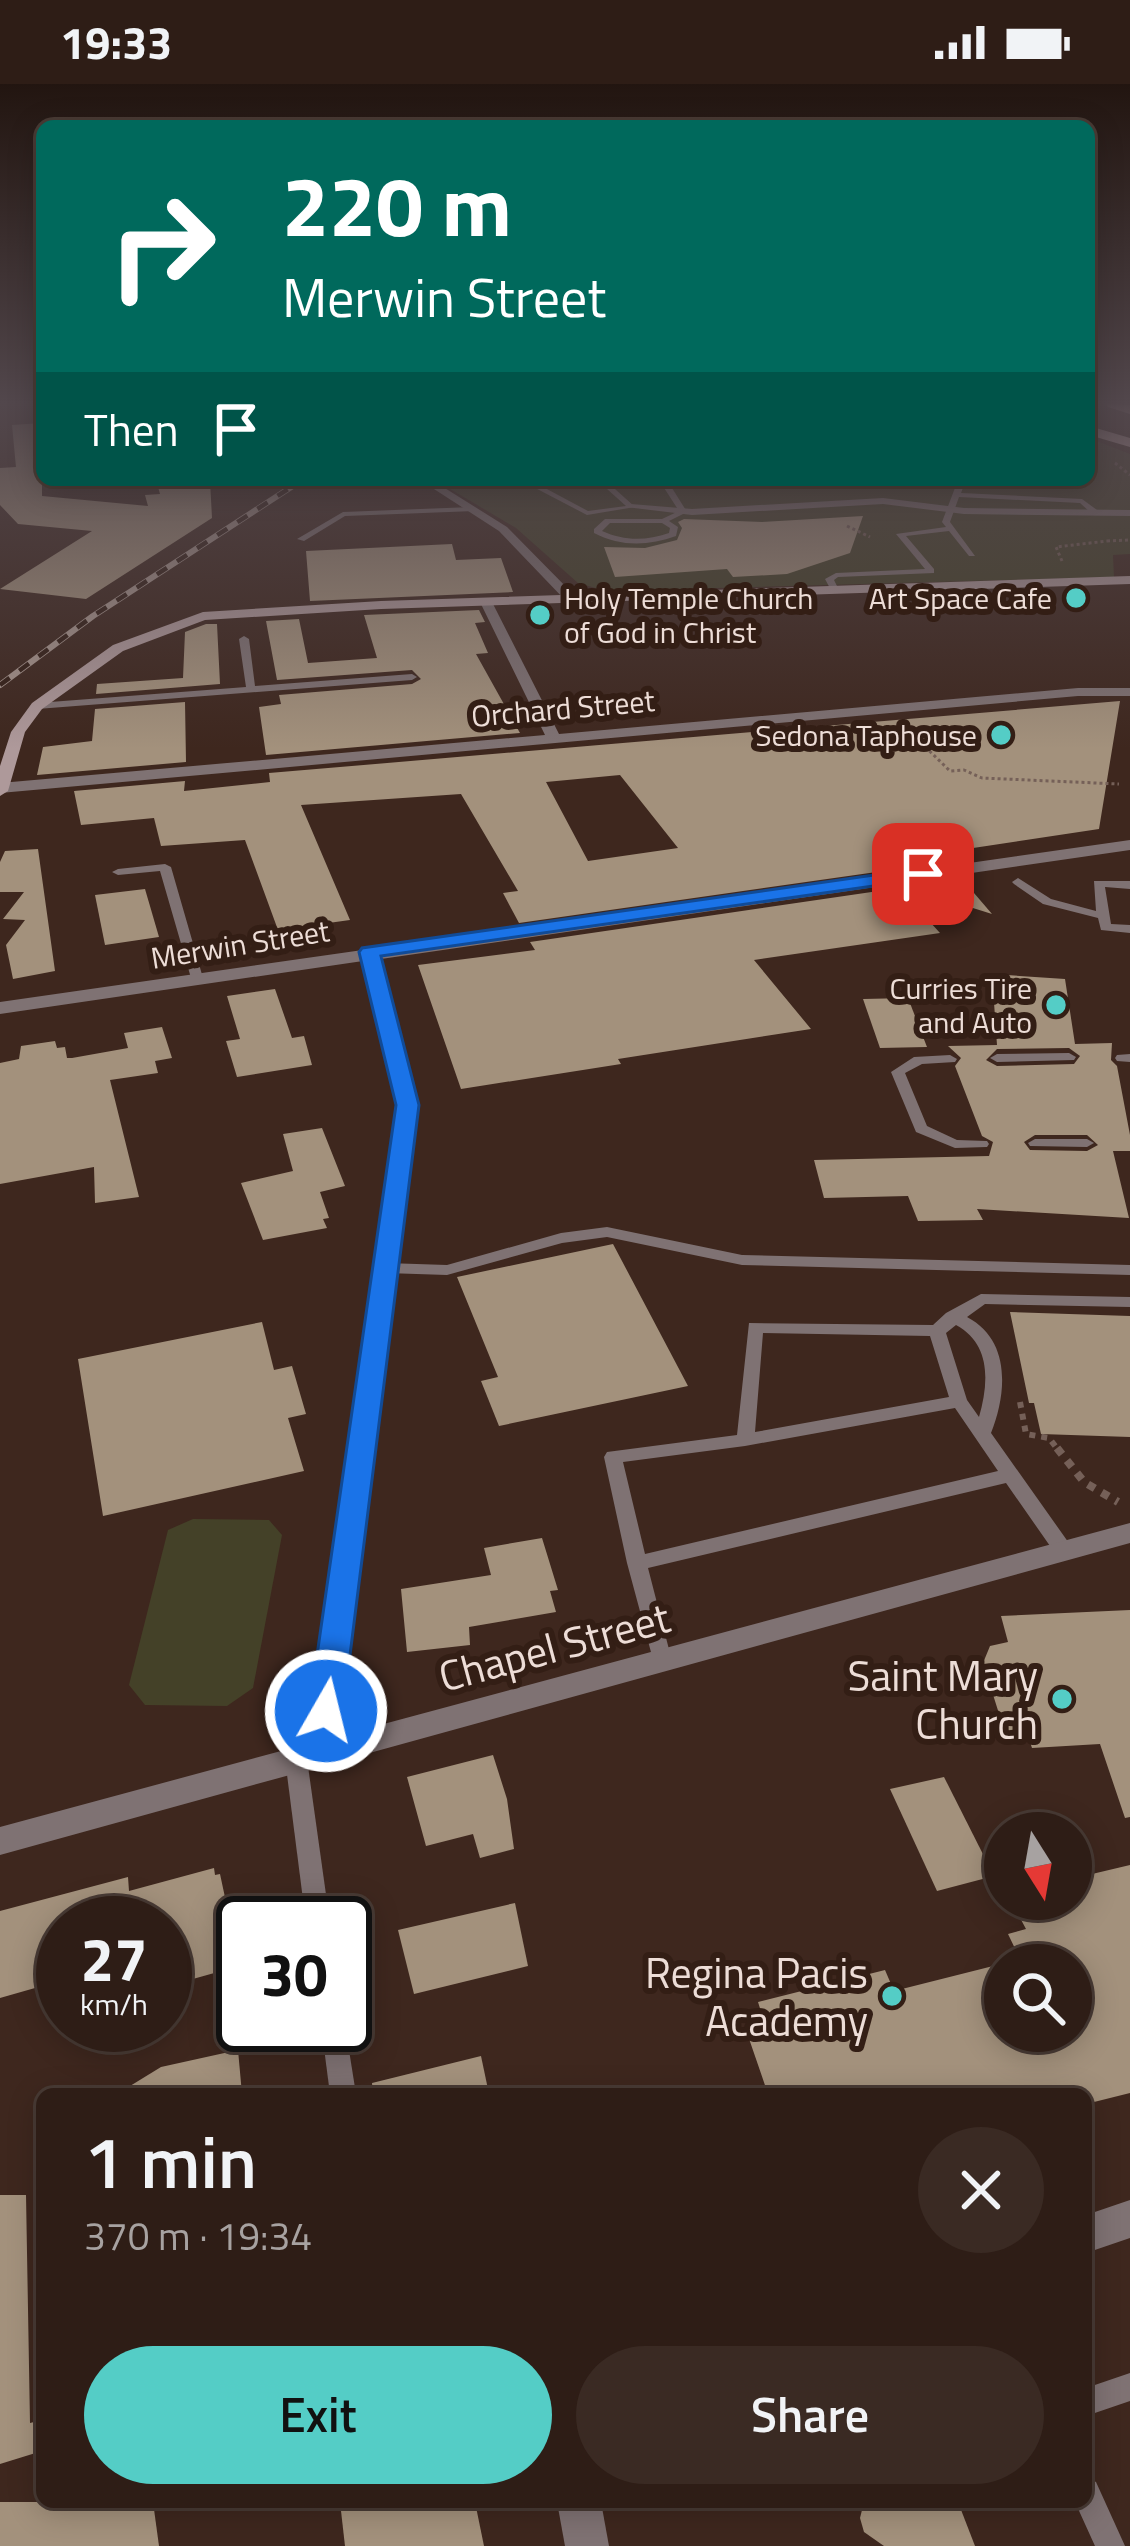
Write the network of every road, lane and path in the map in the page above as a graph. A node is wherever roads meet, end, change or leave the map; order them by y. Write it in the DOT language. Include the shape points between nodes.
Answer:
graph roads {
  1 [pos="335,519"];
  2 [pos="487,519"];
  3 [pos="668,519"];
  4 [pos="948,519"];
  5 [pos="664,521"];
  6 [pos="948,530"];
  7 [pos="301,539"];
  8 [pos="1107,541"];
  9 [pos="972,554"];
  10 [pos="1067,567"];
  11 [pos="1130,580"];
  12 [pos="832,584"];
  13 [pos="570,598"];
  14 [pos="601,598"];
  15 [pos="486,602"];
  16 [pos="621,634"];
  17 [pos="244,639"];
  18 [pos="412,677"];
  19 [pos="251,690"];
  20 [pos="1130,692"];
  21 [pos="37,706"];
  22 [pos="897,719"];
  23 [pos="552,735"];
  24 [pos="1120,784"];
  25 [pos="0,789"];
  26 [pos="1130,844"];
  27 [pos="118,872"];
  28 [pos="1018,882"];
  29 [pos="1130,885"];
  30 [pos="1103,915"];
  31 [pos="1130,929"];
  32 [pos="370,952"];
  33 [pos="197,978"];
  34 [pos="0,1008"];
  35 [pos="1070,1057"];
  36 [pos="997,1058"];
  37 [pos="950,1059"];
  38 [pos="1035,1143"];
  39 [pos="1087,1143"];
  40 [pos="982,1144"];
  41 [pos="386,1268"];
  42 [pos="1130,1270"];
  43 [pos="1130,1302"];
  44 [pos="952,1318"];
  45 [pos="937,1331"];
  46 [pos="1018,1390"];
  47 [pos="959,1401"];
  48 [pos="981,1434"];
  49 [pos="745,1440"];
  50 [pos="1010,1475"];
  51 [pos="1118,1502"];
  52 [pos="1130,1533"];
  53 [pos="1064,1551"];
  54 [pos="637,1563"];
  55 [pos="662,1661"];
  56 [pos="309,1755"];
  57 [pos="0,1841"];
  58 [pos="317,1896"];
  59 [pos="337,2052"];
  60 [pos="342,2088"];
  61 [pos="1130,2219"];
  62 [pos="1092,2232"];
  63 [pos="1130,2387"];
  64 [pos="1092,2400"];
  65 [pos="1092,2506"];
  66 [pos="580,2508"];
  67 [pos="587,2546"];
  68 [pos="1110,2546"];
  1 -- 7 [label="lane"];
  2 -- 13 [label="street"];
  3 -- 5 [label="lane"];
  4 -- 6 [label="lane"];
  5 -- 5 [label="lane" via="618,519 597,531 650,541 673,534"];
  6 -- 9 [label="lane"];
  6 -- 12 [label="lane" via="900,534 932,571 836,574"];
  8 -- 10 [label="path" via="1056,547"];
  11 -- 12 [label="main road"];
  12 -- 14 [label="main road"];
  13 -- 14 [label="main road"];
  13 -- 15 [label="main road"];
  14 -- 16 [label="lane"];
  15 -- 21 [label="main road" via="179,622 118,648"];
  15 -- 23 [label="street"];
  17 -- 19 [label="lane"];
  18 -- 19 [label="lane"];
  19 -- 21 [label="lane"];
  20 -- 23 [label="street, Orchard Street"];
  21 -- 25 [label="main road" via="18,732"];
  22 -- 24 [label="path" via="950,771"];
  23 -- 25 [label="street, Orchard Street"];
  26 -- 32 [label="street, Merwin Street"];
  27 -- 33 [label="lane" via="165,867"];
  28 -- 30 [label="lane" via="1034,898"];
  29 -- 30 [label="lane" via="1098,883"];
  30 -- 31 [label="lane" via="1105,927"];
  32 -- 33 [label="street, Merwin Street"];
  32 -- 41 [label="street" via="408,1105"];
  33 -- 34 [label="street, Merwin Street"];
  35 -- 36 [label="lane"];
  37 -- 40 [label="lane" via="920,1060 898,1072 921,1129 955,1144"];
  38 -- 39 [label="lane"];
  41 -- 42 [label="lane" via="447,1270 607,1232 742,1260"];
  41 -- 56 [label="street"];
  43 -- 44 [label="lane" via="981,1299"];
  44 -- 45 [label="lane"];
  44 -- 48 [label="lane" via="984,1335 992,1365 995,1406"];
  45 -- 47 [label="lane"];
  45 -- 49 [label="lane" via="755,1327"];
  46 -- 51 [label="path" via="1026,1434 1049,1438 1084,1482"];
  47 -- 48 [label="lane"];
  47 -- 49 [label="lane"];
  48 -- 50 [label="lane"];
  49 -- 54 [label="lane" via="614,1456"];
  50 -- 53 [label="lane"];
  50 -- 54 [label="lane"];
  52 -- 53 [label="street, Chapel Street"];
  53 -- 55 [label="street, Chapel Street"];
  54 -- 55 [label="lane"];
  55 -- 56 [label="street, Chapel Street"];
  56 -- 57 [label="street, Chapel Street"];
  56 -- 58 [label="lane"];
  59 -- 60 [label="lane"];
  61 -- 62 [label="street"];
  63 -- 64 [label="lane"];
  65 -- 68 [label="lane"];
  66 -- 67 [label="street"];
}
